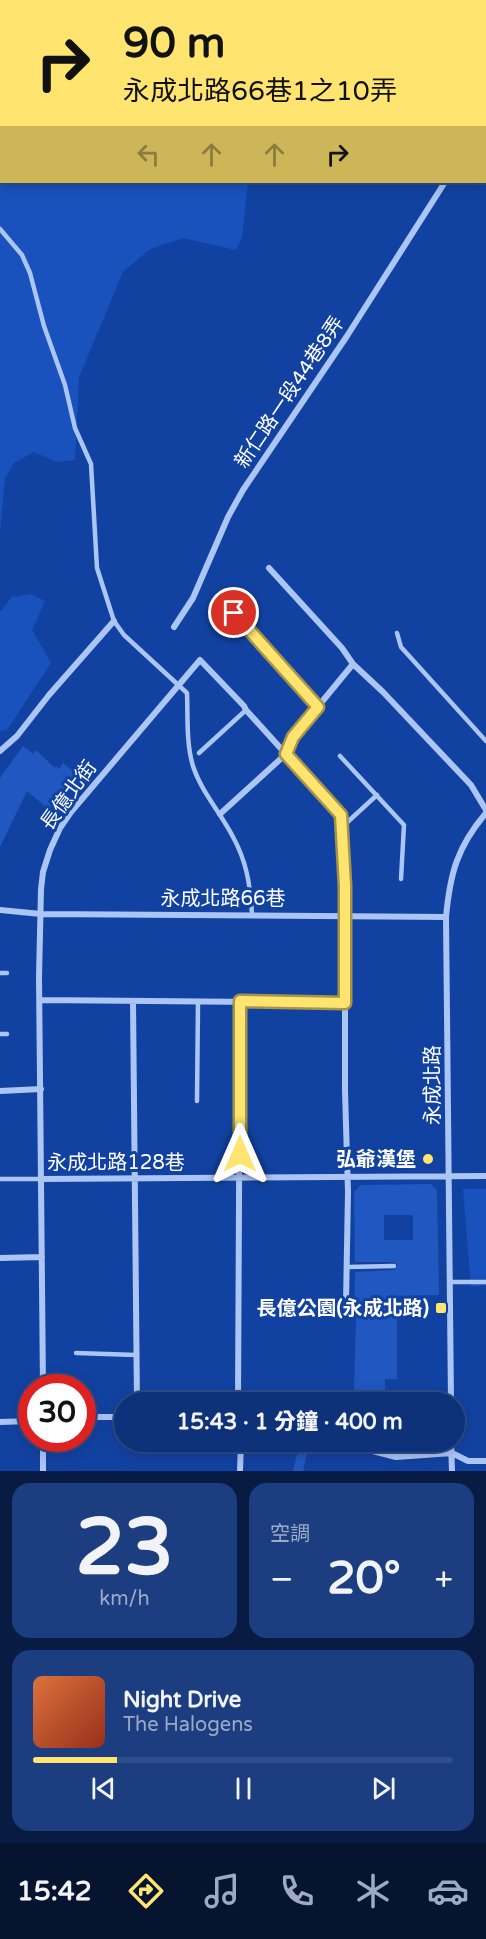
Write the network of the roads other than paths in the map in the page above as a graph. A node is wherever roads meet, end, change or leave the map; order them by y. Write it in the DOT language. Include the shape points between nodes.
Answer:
graph roads {
  1 [pos="444,183"];
  2 [pos="0,229"];
  3 [pos="269,568"];
  4 [pos="234,613"];
  5 [pos="114,621"];
  6 [pos="174,627"];
  7 [pos="397,633"];
  8 [pos="354,664"];
  9 [pos="178,683"];
  10 [pos="318,707"];
  11 [pos="246,710"];
  12 [pos="486,741"];
  13 [pos="1,748"];
  14 [pos="199,753"];
  15 [pos="286,754"];
  16 [pos="340,756"];
  17 [pos="376,795"];
  18 [pos="486,811"];
  19 [pos="220,814"];
  20 [pos="341,828"];
  21 [pos="401,879"];
  22 [pos="0,910"];
  23 [pos="41,914"];
  24 [pos="252,914"];
  25 [pos="345,916"];
  26 [pos="446,917"];
  27 [pos="0,973"];
  28 [pos="8,973"];
  29 [pos="40,1000"];
  30 [pos="240,1001"];
  31 [pos="133,1002"];
  32 [pos="198,1002"];
  33 [pos="345,1003"];
  34 [pos="0,1034"];
  35 [pos="7,1034"];
  36 [pos="41,1089"];
  37 [pos="0,1091"];
  38 [pos="197,1101"];
  39 [pos="448,1176"];
  40 [pos="486,1176"];
  41 [pos="347,1177"];
  42 [pos="240,1178"];
  43 [pos="0,1179"];
  44 [pos="41,1179"];
  45 [pos="135,1179"];
  46 [pos="42,1257"];
  47 [pos="0,1258"];
  48 [pos="394,1266"];
  49 [pos="347,1267"];
  50 [pos="450,1282"];
  51 [pos="486,1282"];
  52 [pos="346,1303"];
  53 [pos="76,1353"];
  54 [pos="136,1355"];
  55 [pos="43,1374"];
  56 [pos="137,1392"];
  57 [pos="238,1392"];
  58 [pos="451,1392"];
  59 [pos="96,1417"];
  60 [pos="114,1418"];
  61 [pos="18,1421"];
  62 [pos="0,1422"];
  63 [pos="43,1452"];
  64 [pos="241,1452"];
  65 [pos="372,1452"];
  66 [pos="452,1453"];
  67 [pos="486,1461"];
  68 [pos="43,1471"];
  69 [pos="240,1471"];
  70 [pos="452,1471"];
  1 -- 6 [label="street, 新仁路一段44巷8弄" via="243,490 193,598"];
  2 -- 5 [label="lane" via="22,255 30,273 75,428 91,464 97,568"];
  3 -- 8 [label="street, 永成北路"];
  4 -- 10 [label="lane"];
  5 -- 9 [label="lane" via="124,635"];
  5 -- 13 [label="street" via="17,736"];
  7 -- 12 [label="lane" via="401,647"];
  8 -- 10 [label="street"];
  8 -- 18 [label="street, 永成北路" via="471,785"];
  9 -- 11 [label="street, 長億北街" via="200,660"];
  9 -- 19 [label="lane" via="187,693 193,765"];
  9 -- 23 [label="street, 長億北街" via="60,828 43,872"];
  10 -- 15 [label="street" via="293,737"];
  11 -- 14 [label="lane"];
  11 -- 15 [label="street"];
  15 -- 19 [label="street"];
  15 -- 20 [label="street" via="341,815"];
  16 -- 17 [label="lane"];
  17 -- 20 [label="lane"];
  17 -- 21 [label="lane" via="404,825"];
  18 -- 26 [label="street, 永成北路" via="452,872"];
  19 -- 24 [label="lane" via="248,875"];
  20 -- 25 [label="street"];
  22 -- 23 [label="street, 永成北路66巷"];
  23 -- 24 [label="street, 永成北路66巷"];
  23 -- 29 [label="street, 長億北街"];
  24 -- 25 [label="street, 永成北路66巷"];
  25 -- 26 [label="street, 永成北路66巷"];
  25 -- 33 [label="street"];
  26 -- 39 [label="street, 永成北路"];
  27 -- 28 [label="lane"];
  29 -- 31 [label="street"];
  29 -- 36 [label="street, 長億北街"];
  30 -- 32 [label="street"];
  30 -- 33 [label="street"];
  30 -- 42 [label="street"];
  31 -- 32 [label="street"];
  31 -- 45 [label="street"];
  32 -- 38 [label="lane"];
  33 -- 41 [label="street"];
  34 -- 35 [label="lane"];
  36 -- 37 [label="street"];
  36 -- 44 [label="street, 長億北街"];
  39 -- 40 [label="street, 永成北路128巷"];
  39 -- 41 [label="street, 永成北路128巷"];
  39 -- 50 [label="street, 永成北路"];
  41 -- 42 [label="street, 永成北路128巷"];
  41 -- 49 [label="street"];
  42 -- 45 [label="street, 永成北路128巷"];
  42 -- 57 [label="street"];
  43 -- 44 [label="lane, 永成北路128巷"];
  44 -- 45 [label="street, 永成北路128巷"];
  44 -- 46 [label="street, 長億北街"];
  45 -- 54 [label="street"];
  46 -- 47 [label="street"];
  46 -- 55 [label="street, 長億北街"];
  48 -- 49 [label="lane"];
  49 -- 52 [label="street"];
  50 -- 51 [label="lane"];
  50 -- 58 [label="street, 永成北路"];
  53 -- 54 [label="lane"];
  54 -- 56 [label="street"];
  59 -- 60 [label="street"];
  61 -- 62 [label="street"];
  63 -- 68 [label="street"];
  64 -- 69 [label="street"];
  65 -- 66 [label="street" via="396,1457"];
  66 -- 67 [label="street" via="468,1461"];
  66 -- 70 [label="street"];
}
